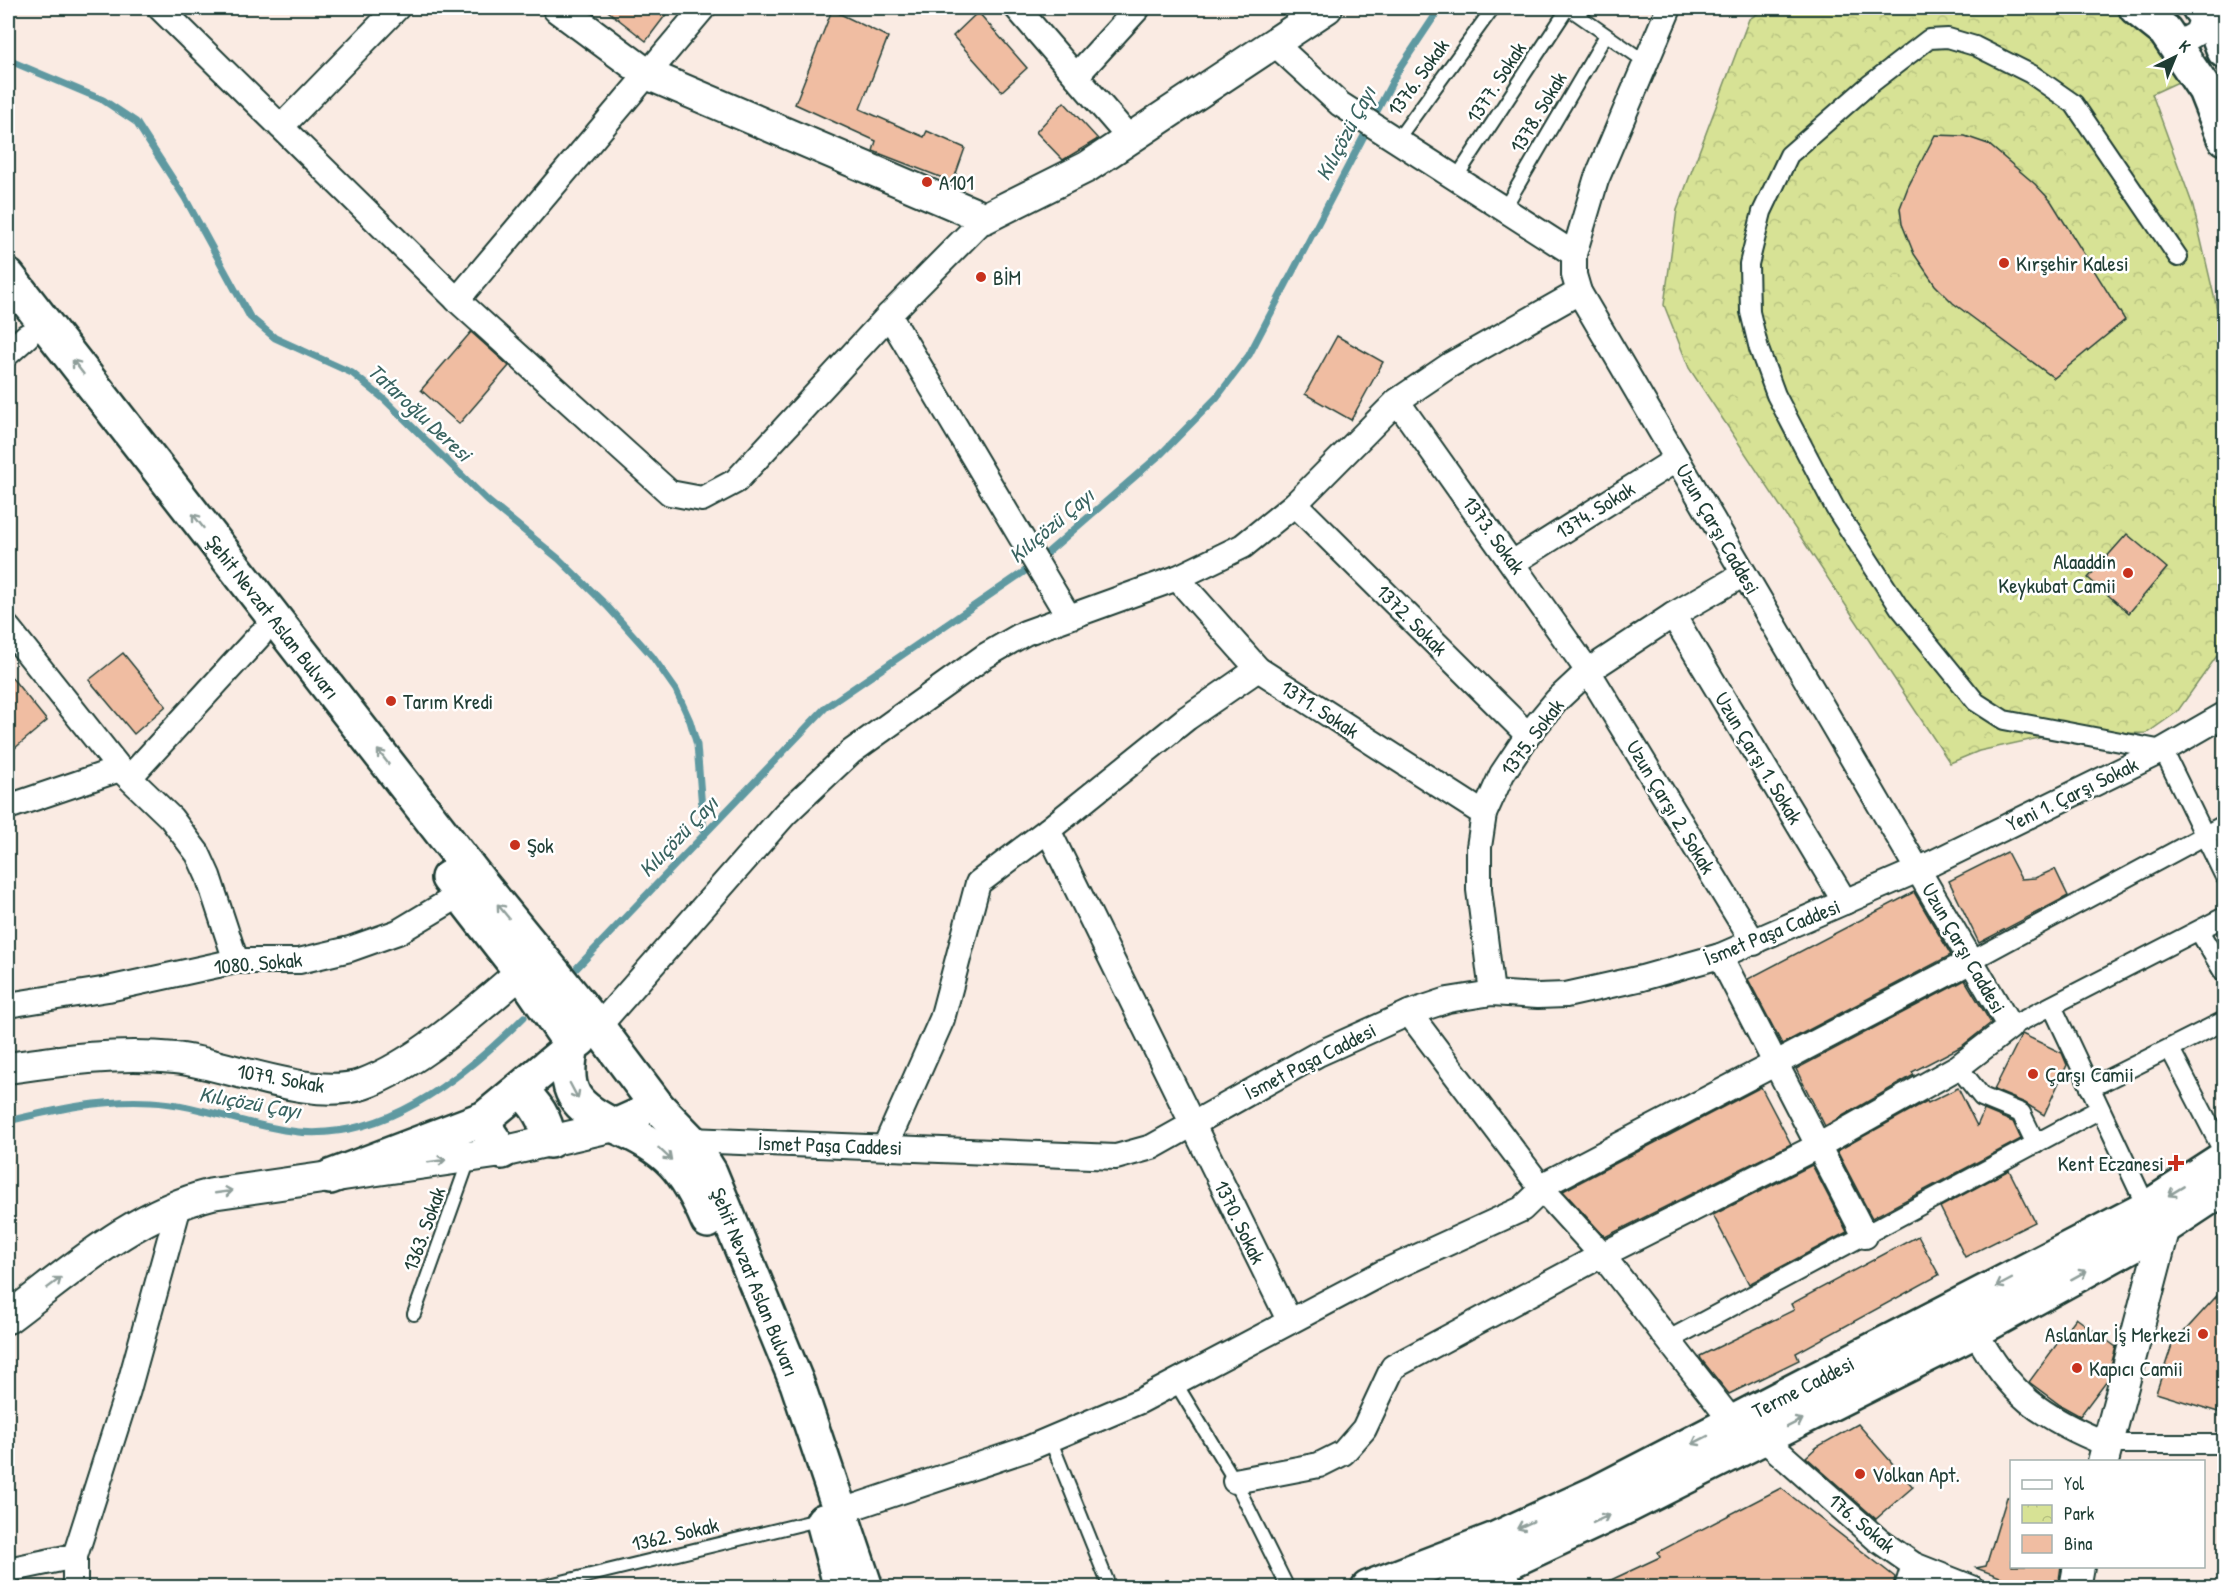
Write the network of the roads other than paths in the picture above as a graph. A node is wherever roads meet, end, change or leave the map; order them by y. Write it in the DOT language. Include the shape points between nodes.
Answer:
graph roads {
  1 [pos="160,8"];
  2 [pos="398,8"];
  3 [pos="558,8"];
  4 [pos="703,8"];
  5 [pos="1017,8"];
  6 [pos="1138,8"];
  7 [pos="1327,8"];
  8 [pos="1493,8"];
  9 [pos="1568,8"];
  10 [pos="1669,8"];
  11 [pos="2203,10"];
  12 [pos="2144,11"];
  13 [pos="1606,35"];
  14 [pos="1275,44"];
  15 [pos="2175,46"];
  16 [pos="2224,51"];
  17 [pos="1647,63"];
  18 [pos="647,74"];
  19 [pos="1076,76"];
  20 [pos="281,127"];
  21 [pos="2224,138"];
  22 [pos="1131,140"];
  23 [pos="1397,140"];
  24 [pos="1456,178"];
  25 [pos="1504,209"];
  26 [pos="985,218"];
  27 [pos="1574,254"];
  28 [pos="2178,257"];
  29 [pos="8,276"];
  30 [pos="1579,292"];
  31 [pos="457,300"];
  32 [pos="8,311"];
  33 [pos="889,315"];
  34 [pos="17,344"];
  35 [pos="1397,400"];
  36 [pos="1677,459"];
  37 [pos="1295,504"];
  38 [pos="1514,562"];
  39 [pos="1744,574"];
  40 [pos="1177,578"];
  41 [pos="1673,615"];
  42 [pos="1068,616"];
  43 [pos="8,628"];
  44 [pos="260,635"];
  45 [pos="1258,669"];
  46 [pos="1588,671"];
  47 [pos="2224,715"];
  48 [pos="1528,735"];
  49 [pos="2163,750"];
  50 [pos="125,773"];
  51 [pos="8,807"];
  52 [pos="1484,814"];
  53 [pos="2224,825"];
  54 [pos="1048,830"];
  55 [pos="2205,836"];
  56 [pos="1918,870"];
  57 [pos="2224,875"];
  58 [pos="470,889"];
  59 [pos="1845,902"];
  60 [pos="2224,917"];
  61 [pos="2199,931"];
  62 [pos="1754,943"];
  63 [pos="1720,956"];
  64 [pos="236,961"];
  65 [pos="1971,961"];
  66 [pos="530,964"];
  67 [pos="2224,974"];
  68 [pos="1492,993"];
  69 [pos="8,1005"];
  70 [pos="2052,1006"];
  71 [pos="1409,1012"];
  72 [pos="2224,1021"];
  73 [pos="579,1027"];
  74 [pos="2010,1028"];
  75 [pos="2170,1049"];
  76 [pos="1776,1061"];
  77 [pos="1958,1067"];
  78 [pos="8,1068"];
  79 [pos="2090,1088"];
  80 [pos="520,1090"];
  81 [pos="658,1107"];
  82 [pos="2100,1109"];
  83 [pos="485,1118"];
  84 [pos="1192,1124"];
  85 [pos="615,1126"];
  86 [pos="690,1140"];
  87 [pos="550,1141"];
  88 [pos="2036,1144"];
  89 [pos="1818,1146"];
  90 [pos="885,1147"];
  91 [pos="2224,1153"];
  92 [pos="486,1154"];
  93 [pos="2224,1158"];
  94 [pos="330,1177"];
  95 [pos="2224,1188"];
  96 [pos="1542,1189"];
  97 [pos="180,1202"];
  98 [pos="2156,1218"];
  99 [pos="1865,1236"];
  100 [pos="1602,1255"];
  101 [pos="414,1314"];
  102 [pos="8,1318"];
  103 [pos="1289,1320"];
  104 [pos="1975,1331"];
  105 [pos="1669,1340"];
  106 [pos="1175,1382"];
  107 [pos="1733,1423"];
  108 [pos="1050,1439"];
  109 [pos="1764,1439"];
  110 [pos="2224,1444"];
  111 [pos="2105,1453"];
  112 [pos="1235,1482"];
  113 [pos="833,1515"];
  114 [pos="75,1556"];
  115 [pos="2079,1568"];
  116 [pos="8,1569"];
  117 [pos="1911,1576"];
  118 [pos="1507,1577"];
  119 [pos="75,1587"];
  120 [pos="537,1587"];
  121 [pos="841,1587"];
  122 [pos="866,1587"];
  123 [pos="1110,1587"];
  124 [pos="1288,1587"];
  125 [pos="1368,1587"];
  126 [pos="1453,1587"];
  127 [pos="1972,1587"];
  128 [pos="2075,1587"];
  1 -- 20 [label="street"];
  2 -- 20 [label="street"];
  3 -- 18 [label="street"];
  4 -- 18 [label="street"];
  5 -- 19 [label="street"];
  6 -- 19 [label="street"];
  7 -- 14 [label="street"];
  8 -- 23 [label="lane, 1376. Sokak"];
  9 -- 13 [label="lane"];
  9 -- 24 [label="lane, 1377. Sokak"];
  10 -- 17 [label="street, Uzun Çarşı Caddesi"];
  11 -- 15 [label="street" via="2197,33"];
  11 -- 16 [label="main road"];
  12 -- 15 [label="main road"];
  13 -- 17 [label="lane"];
  13 -- 25 [label="lane, 1378. Sokak"];
  14 -- 22 [label="street"];
  14 -- 23 [label="street" via="1340,104"];
  15 -- 21 [label="main road" via="2205,90"];
  17 -- 27 [label="street, Uzun Çarşı Caddesi" via="1599,172"];
  18 -- 26 [label="street"];
  18 -- 31 [label="street"];
  19 -- 22 [label="street"];
  20 -- 31 [label="street"];
  22 -- 26 [label="street" via="1087,167"];
  23 -- 24 [label="street"];
  24 -- 25 [label="street"];
  25 -- 27 [label="street"];
  26 -- 33 [label="street"];
  27 -- 30 [label="street, Uzun Çarşı Caddesi"];
  28 -- 49 [label="street" via="2074,104 2031,74 1975,46 1948,38 1929,39 1789,155 1762,212 1749,264 1750,312 1776,395 1835,508 1893,597 1976,702 2004,720"];
  58 -- 29 [label="main road, Şehit Nevzat Aslan Bulvarı, one-way"];
  30 -- 35 [label="street" via="1450,365"];
  30 -- 36 [label="street, Uzun Çarşı Caddesi"];
  31 -- 33 [label="street" via="670,493 702,499 736,481"];
  32 -- 34 [label="main road, Şehit Nevzat Aslan Bulvarı"];
  33 -- 42 [label="street"];
  34 -- 44 [label="main road, Şehit Nevzat Aslan Bulvarı"];
  35 -- 37 [label="street"];
  35 -- 38 [label="street, 1373. Sokak"];
  36 -- 38 [label="street, 1374. Sokak"];
  36 -- 39 [label="street, Uzun Çarşı Caddesi"];
  37 -- 40 [label="street" via="1243,546"];
  37 -- 48 [label="street, 1372. Sokak"];
  38 -- 46 [label="street, 1373. Sokak"];
  39 -- 41 [label="street, 1375. Sokak"];
  39 -- 56 [label="street, Uzun Çarşı Caddesi"];
  40 -- 42 [label="street"];
  40 -- 45 [label="street, 1371. Sokak"];
  41 -- 46 [label="street, 1375. Sokak"];
  41 -- 59 [label="street, Uzun Çarşı 1. Sokak"];
  42 -- 73 [label="street" via="1025,633 985,656 851,752 785,814"];
  43 -- 50 [label="street"];
  44 -- 50 [label="street"];
  44 -- 58 [label="main road, Şehit Nevzat Aslan Bulvarı"];
  45 -- 52 [label="street, 1371. Sokak"];
  45 -- 54 [label="street" via="1187,718"];
  46 -- 48 [label="street, 1375. Sokak"];
  46 -- 62 [label="street, Uzun Çarşı 2. Sokak"];
  47 -- 49 [label="street, Yeni 1. Çarşı Sokak"];
  48 -- 52 [label="street, 1375. Sokak" via="1502,774"];
  49 -- 55 [label="street"];
  49 -- 56 [label="street, Yeni 1. Çarşı Sokak"];
  50 -- 51 [label="street"];
  50 -- 64 [label="street" via="171,818 198,854"];
  52 -- 68 [label="street, 1375. Sokak" via="1479,890"];
  53 -- 55 [label="street"];
  54 -- 84 [label="street, 1370. Sokak"];
  54 -- 90 [label="street" via="978,883 942,1019"];
  55 -- 57 [label="street"];
  55 -- 65 [label="street"];
  56 -- 59 [label="street, İsmet Paşa Caddesi"];
  56 -- 65 [label="street, Uzun Çarşı Caddesi"];
  58 -- 64 [label="street, 1080. Sokak" via="398,932 350,949 300,961"];
  58 -- 66 [label="main road, Şehit Nevzat Aslan Bulvarı"];
  59 -- 62 [label="street, İsmet Paşa Caddesi"];
  60 -- 61 [label="street"];
  61 -- 67 [label="street"];
  61 -- 70 [label="street"];
  62 -- 63 [label="street, İsmet Paşa Caddesi"];
  63 -- 68 [label="street, İsmet Paşa Caddesi" via="1566,994"];
  63 -- 76 [label="street"];
  64 -- 69 [label="street, 1080. Sokak" via="108,989"];
  65 -- 74 [label="street, Uzun Çarşı Caddesi"];
  65 -- 76 [label="street"];
  66 -- 73 [label="main road, Şehit Nevzat Aslan Bulvarı"];
  66 -- 78 [label="street, 1079. Sokak" via="416,1054 361,1084 336,1088 307,1086 202,1062 138,1056"];
  68 -- 71 [label="street, İsmet Paşa Caddesi"];
  70 -- 74 [label="street"];
  70 -- 79 [label="street"];
  71 -- 84 [label="street, İsmet Paşa Caddesi" via="1318,1054"];
  71 -- 96 [label="street"];
  72 -- 75 [label="street"];
  73 -- 80 [label="main road"];
  73 -- 81 [label="main road, Şehit Nevzat Aslan Bulvarı"];
  73 -- 85 [label="main road, Şehit Nevzat Aslan Bulvarı, one-way" via="566,1072 571,1090 587,1112"];
  74 -- 77 [label="street"];
  75 -- 79 [label="street"];
  75 -- 91 [label="street"];
  76 -- 89 [label="street"];
  76 -- 96 [label="street"];
  77 -- 88 [label="street" via="1982,1097 2021,1113"];
  77 -- 89 [label="street"];
  79 -- 82 [label="street"];
  80 -- 83 [label="main road"];
  80 -- 87 [label="main road" via="545,1120"];
  81 -- 85 [label="main road"];
  81 -- 86 [label="main road, Şehit Nevzat Aslan Bulvarı"];
  82 -- 88 [label="street"];
  82 -- 98 [label="street"];
  83 -- 92 [label="main road" via="489,1133"];
  83 -- 94 [label="main road"];
  84 -- 90 [label="street, İsmet Paşa Caddesi" via="1152,1147 1116,1157"];
  84 -- 103 [label="street, 1370. Sokak"];
  85 -- 87 [label="street"];
  85 -- 113 [label="main road, Şehit Nevzat Aslan Bulvarı, one-way" via="647,1139 665,1153 697,1193"];
  86 -- 90 [label="street, İsmet Paşa Caddesi"];
  86 -- 113 [label="main road, Şehit Nevzat Aslan Bulvarı" via="710,1172 797,1383"];
  87 -- 92 [label="street"];
  88 -- 99 [label="street"];
  89 -- 99 [label="street"];
  89 -- 100 [label="street"];
  94 -- 92 [label="street, one-way"];
  92 -- 101 [label="lane, 1363. Sokak"];
  93 -- 98 [label="main road, Terme Caddesi, one-way"];
  97 -- 94 [label="street, one-way"];
  95 -- 98 [label="main road, Terme Caddesi"];
  96 -- 100 [label="street"];
  96 -- 103 [label="street" via="1522,1209"];
  102 -- 97 [label="street, one-way" via="116,1238"];
  97 -- 114 [label="street" via="128,1390"];
  104 -- 98 [label="main road, Terme Caddesi, one-way"];
  98 -- 107 [label="main road, Terme Caddesi, one-way"];
  98 -- 111 [label="street"];
  99 -- 105 [label="street"];
  100 -- 105 [label="street"];
  100 -- 112 [label="street" via="1393,1367 1364,1429 1343,1453 1319,1465"];
  103 -- 106 [label="street"];
  109 -- 104 [label="main road, Terme Caddesi, one-way"];
  104 -- 111 [label="street" via="2009,1385 2033,1406"];
  105 -- 107 [label="street"];
  106 -- 108 [label="street"];
  106 -- 112 [label="lane"];
  107 -- 125 [label="main road, Terme Caddesi, one-way" via="1539,1519 1408,1575"];
  108 -- 113 [label="street"];
  108 -- 123 [label="lane"];
  109 -- 117 [label="street, 176. Sokak" via="1878,1540"];
  118 -- 109 [label="main road, Terme Caddesi, one-way"];
  110 -- 111 [label="street"];
  112 -- 124 [label="lane"];
  113 -- 120 [label="lane, 1362. Sokak"];
  113 -- 121 [label="main road, Şehit Nevzat Aslan Bulvarı"];
  113 -- 122 [label="main road, Şehit Nevzat Aslan Bulvarı"];
  114 -- 116 [label="street"];
  114 -- 119 [label="street"];
  115 -- 128 [label="street"];
  117 -- 127 [label="street, 176. Sokak"];
  118 -- 126 [label="main road, Terme Caddesi"];
}
